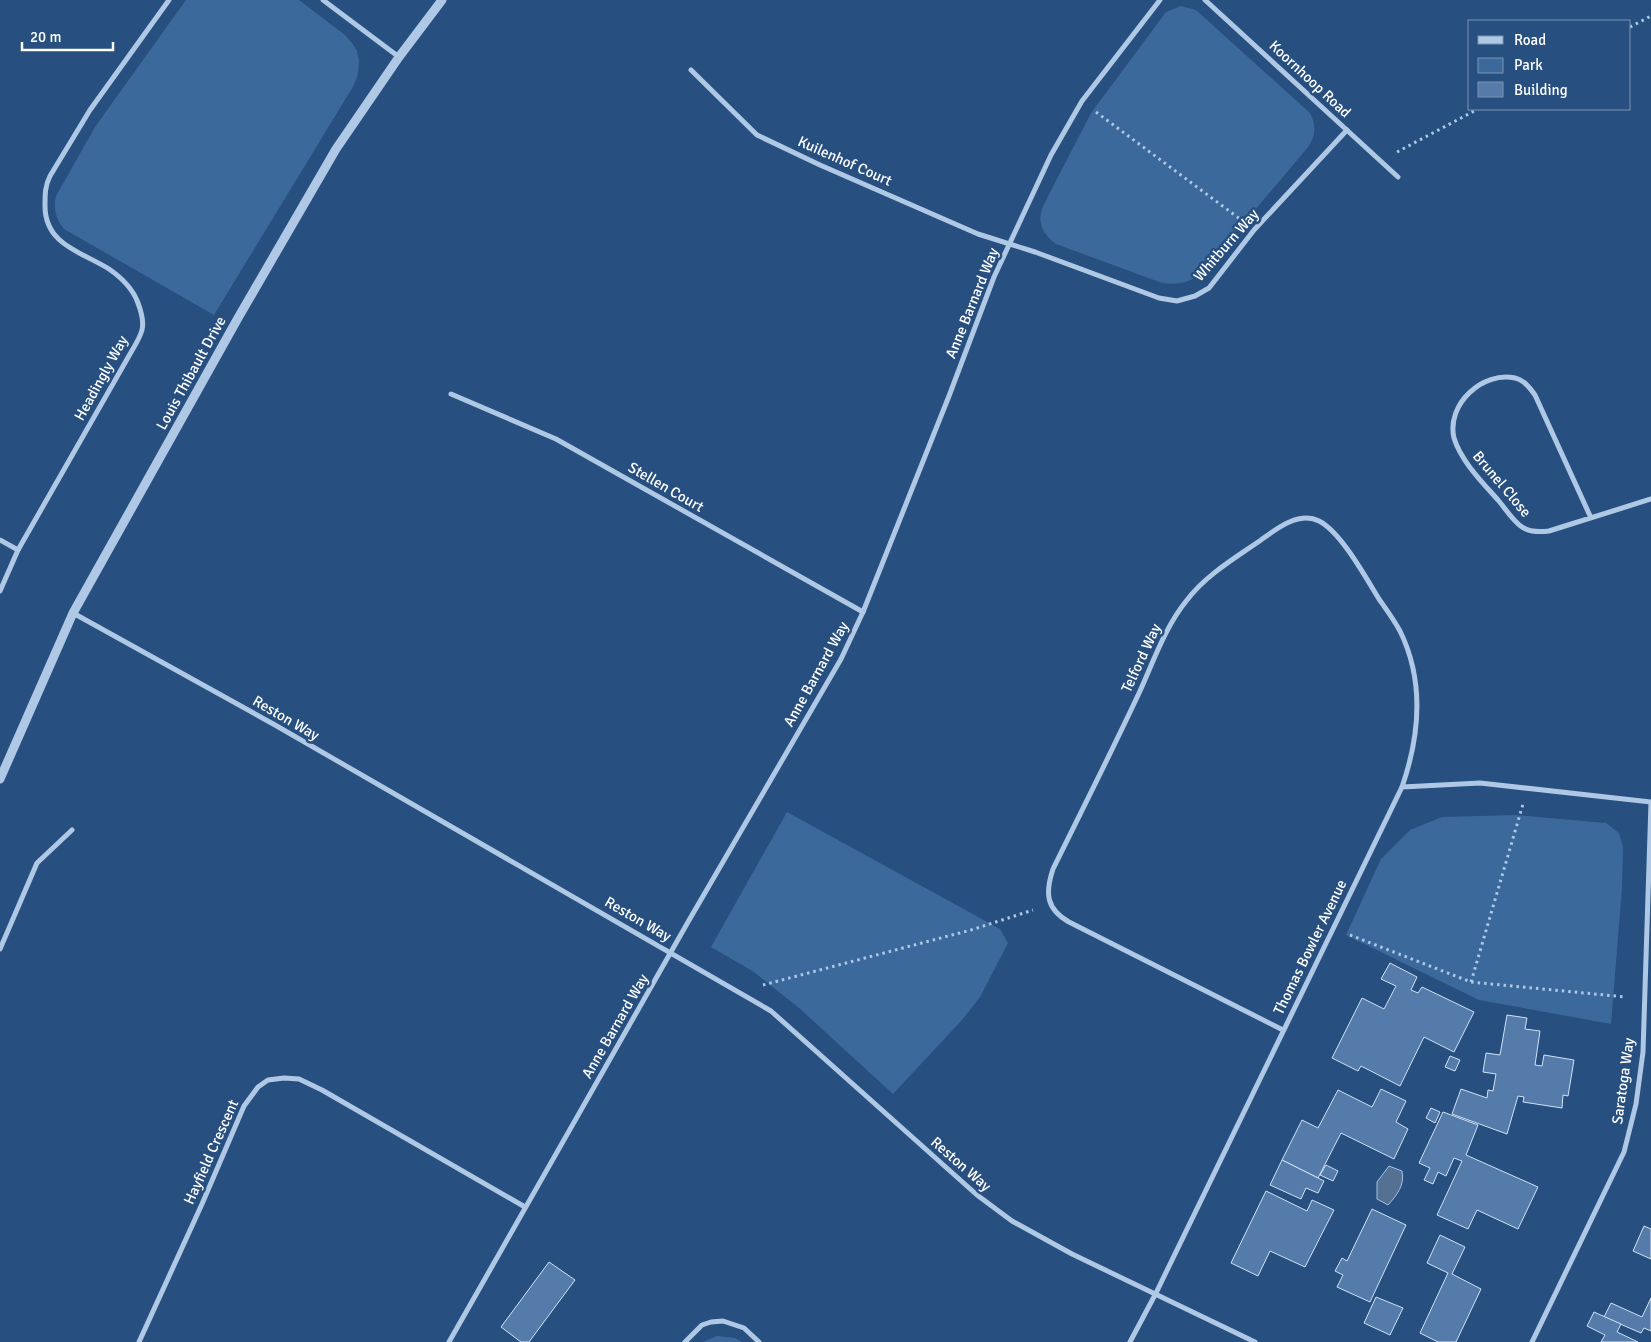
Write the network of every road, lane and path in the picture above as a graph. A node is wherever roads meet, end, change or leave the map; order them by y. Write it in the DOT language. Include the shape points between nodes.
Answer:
graph roads {
  1 [pos="169,0"];
  2 [pos="323,0"];
  3 [pos="442,0"];
  4 [pos="1160,0"];
  5 [pos="1205,0"];
  6 [pos="1651,16"];
  7 [pos="1631,27"];
  8 [pos="400,57"];
  9 [pos="691,70"];
  10 [pos="1082,101"];
  11 [pos="1476,110"];
  12 [pos="1346,130"];
  13 [pos="1380,161"];
  14 [pos="1398,177"];
  15 [pos="1254,230"];
  16 [pos="1009,244"];
  17 [pos="451,394"];
  18 [pos="1651,500"];
  19 [pos="1590,518"];
  20 [pos="0,540"];
  21 [pos="18,550"];
  22 [pos="0,591"];
  23 [pos="863,612"];
  24 [pos="74,613"];
  25 [pos="0,779"];
  26 [pos="1402,786"];
  27 [pos="1528,787"];
  28 [pos="1651,802"];
  29 [pos="72,830"];
  30 [pos="1051,904"];
  31 [pos="1333,929"];
  32 [pos="0,949"];
  33 [pos="671,953"];
  34 [pos="1471,982"];
  35 [pos="738,992"];
  36 [pos="1644,998"];
  37 [pos="1283,1030"];
  38 [pos="526,1207"];
  39 [pos="1156,1293"];
  40 [pos="139,1342"];
  41 [pos="449,1342"];
  42 [pos="685,1342"];
  43 [pos="759,1342"];
  44 [pos="1130,1342"];
  45 [pos="1255,1342"];
  46 [pos="1532,1342"];
  1 -- 21 [label="street, Headingly Way" via="90,110 45,187 48,225 68,247 110,269 133,291 140,308 142,330"];
  2 -- 8 [label="street"];
  3 -- 8 [label="street, Louis Thibault Drive"];
  4 -- 10 [label="street, Anne Barnard Way"];
  5 -- 12 [label="street, Koornhoop Road"];
  6 -- 7 [label="path"];
  8 -- 24 [label="street, Louis Thibault Drive" via="336,149"];
  9 -- 16 [label="street, Kuilenhof Court" via="757,135 978,234"];
  10 -- 15 [label="path"];
  10 -- 16 [label="street, Anne Barnard Way"];
  11 -- 13 [label="path"];
  12 -- 13 [label="street, Koornhoop Road"];
  12 -- 15 [label="street, Whitburn Way"];
  13 -- 14 [label="street, Koornhoop Road"];
  15 -- 16 [label="street, Whitburn Way" via="1209,288 1177,301 1159,298"];
  16 -- 23 [label="street, Anne Barnard Way"];
  17 -- 23 [label="street, Stellen Court" via="556,439"];
  18 -- 19 [label="street, Brunel Close"];
  19 -- 19 [label="street, Brunel Close" via="1549,531 1522,528 1478,477 1457,445 1455,412 1467,395 1477,386 1503,377 1516,378 1526,384 1536,395"];
  20 -- 21 [label="street"];
  21 -- 22 [label="street, Headingly Way"];
  23 -- 33 [label="street, Anne Barnard Way" via="840,659"];
  24 -- 25 [label="street, Louis Thibault Drive"];
  24 -- 33 [label="street, Reston Way"];
  26 -- 27 [label="street" via="1480,783"];
  26 -- 30 [label="street, Telford Way" via="1418,718 1417,694 1408,651 1399,630 1331,529 1318,520 1305,518 1294,521 1277,528 1203,583 1166,631 1053,869 1048,883"];
  26 -- 31 [label="street, Thomas Bowler Avenue"];
  27 -- 28 [label="street"];
  27 -- 34 [label="path"];
  28 -- 36 [label="street, Saratoga Way"];
  29 -- 32 [label="street" via="37,863"];
  30 -- 35 [label="path" via="971,930"];
  30 -- 37 [label="street" via="1058,916 1069,922"];
  31 -- 34 [label="path"];
  31 -- 37 [label="street, Thomas Bowler Avenue"];
  33 -- 35 [label="street, Reston Way"];
  33 -- 38 [label="street, Anne Barnard Way"];
  34 -- 36 [label="path"];
  35 -- 39 [label="street, Reston Way" via="771,1011 977,1195 1012,1221 1072,1254"];
  36 -- 46 [label="street, Saratoga Way" via="1643,1052 1636,1104 1624,1152"];
  37 -- 39 [label="street, Thomas Bowler Avenue"];
  38 -- 40 [label="street, Hayfield Crescent" via="322,1090 299,1079 268,1080 258,1087 244,1106"];
  38 -- 41 [label="street, Anne Barnard Way"];
  39 -- 44 [label="street, Thomas Bowler Avenue"];
  39 -- 45 [label="street, Reston Way"];
  42 -- 43 [label="street" via="702,1325 723,1321 744,1328"];
}
